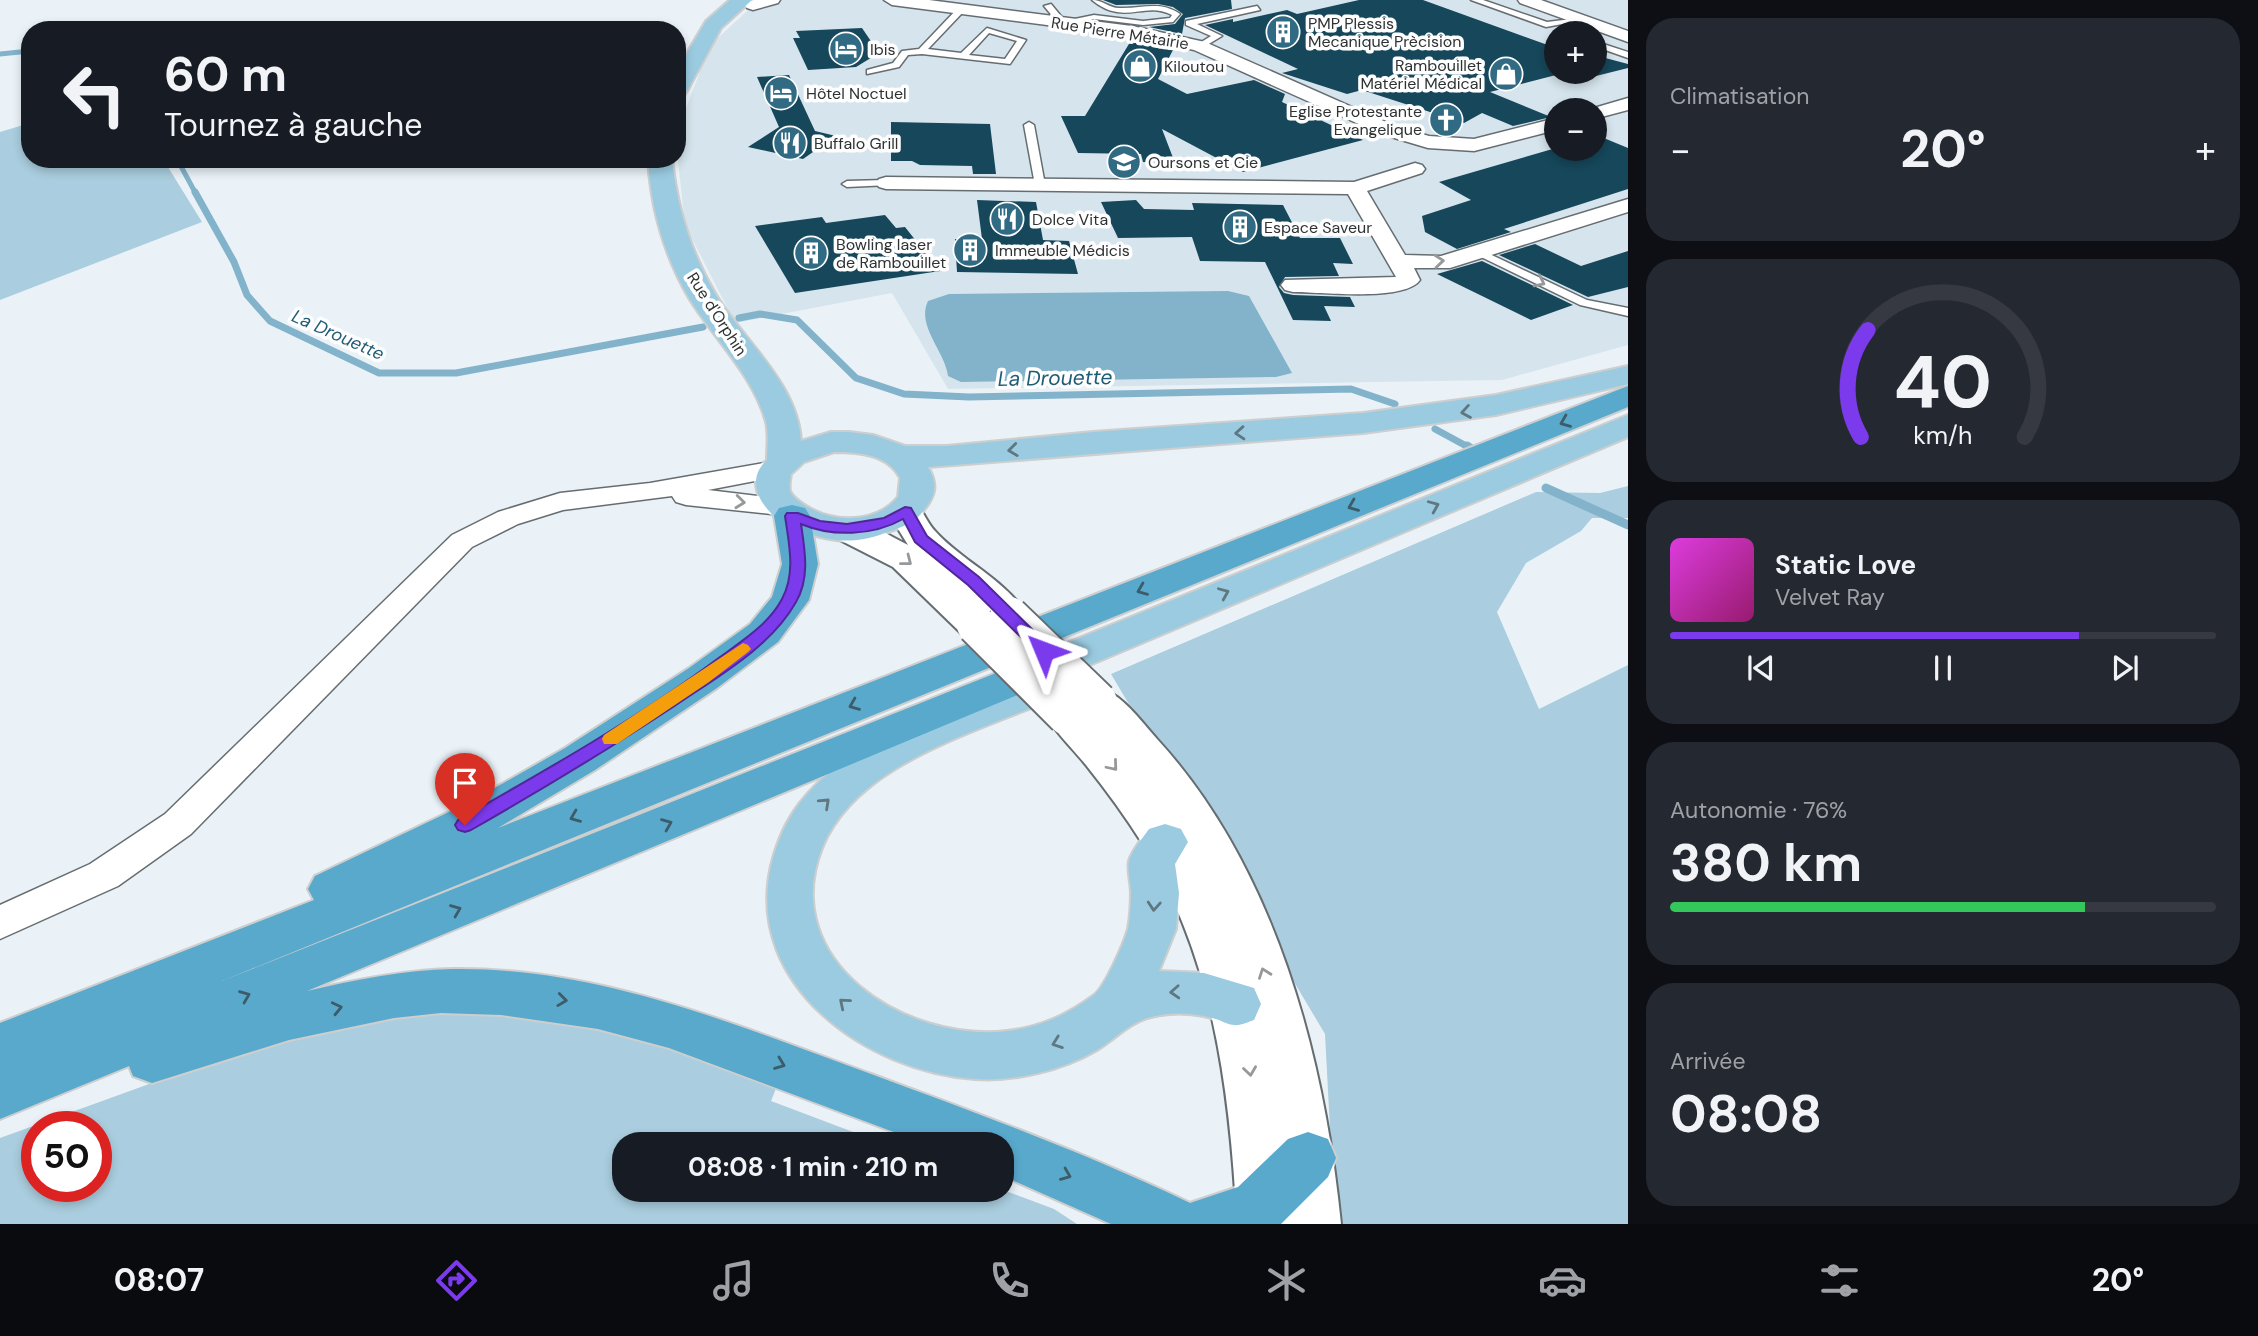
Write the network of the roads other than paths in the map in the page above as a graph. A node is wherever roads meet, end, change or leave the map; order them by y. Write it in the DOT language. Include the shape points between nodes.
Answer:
graph roads {
  1 [pos="892,0"];
  2 [pos="1096,0"];
  3 [pos="1475,0"];
  4 [pos="1526,0"];
  5 [pos="756,1"];
  6 [pos="879,1"];
  7 [pos="918,2"];
  8 [pos="1048,6"];
  9 [pos="1257,8"];
  10 [pos="961,10"];
  11 [pos="1580,20"];
  12 [pos="1573,21"];
  13 [pos="1065,23"];
  14 [pos="1544,24"];
  15 [pos="1628,37"];
  16 [pos="1199,46"];
  17 [pos="1607,48"];
  18 [pos="922,51"];
  19 [pos="1628,55"];
  20 [pos="963,56"];
  21 [pos="870,72"];
  22 [pos="686,74"];
  23 [pos="1029,125"];
  24 [pos="1544,127"];
  25 [pos="1428,142"];
  26 [pos="1474,145"];
  27 [pos="660,168"];
  28 [pos="1415,169"];
  29 [pos="886,183"];
  30 [pos="847,184"];
  31 [pos="1040,184"];
  32 [pos="1355,188"];
  33 [pos="1628,205"];
  34 [pos="1479,252"];
  35 [pos="1398,261"];
  36 [pos="1293,285"];
  37 [pos="1628,312"];
  38 [pos="1628,375"];
  39 [pos="765,384"];
  40 [pos="1628,396"];
  41 [pos="1628,425"];
  42 [pos="855,442"];
  43 [pos="898,456"];
  44 [pos="780,464"];
  45 [pos="650,492"];
  46 [pos="786,511"];
  47 [pos="905,511"];
  48 [pos="847,529"];
  49 [pos="993,621"];
  50 [pos="1071,657"];
  51 [pos="1082,709"];
  52 [pos="1165,842"];
  53 [pos="0,923"];
  54 [pos="1236,1004"];
  55 [pos="1115,1009"];
  56 [pos="1286,1038"];
  57 [pos="4,1046"];
  58 [pos="80,1063"];
  59 [pos="0,1094"];
  60 [pos="960,1132"];
  61 [pos="1014,1153"];
  62 [pos="1281,1216"];
  63 [pos="1171,1224"];
  64 [pos="1208,1224"];
  1 -- 7 [label="street, Rue Pierre Métairie"];
  2 -- 13 [label="lane" via="1114,11 1163,6 1176,14 1173,20 1159,23 1094,17"];
  3 -- 14 [label="lane"];
  4 -- 11 [label="street"];
  5 -- 22 [label="main road" via="696,58"];
  6 -- 7 [label="street, Rue Pierre Métairie"];
  7 -- 10 [label="street, Rue Pierre Métairie"];
  8 -- 13 [label="lane"];
  9 -- 16 [label="lane" via="1189,23 1218,36"];
  10 -- 13 [label="street, Rue Pierre Métairie"];
  10 -- 18 [label="lane"];
  11 -- 12 [label="lane"];
  11 -- 15 [label="street"];
  13 -- 16 [label="street, Rue Pierre Métairie"];
  16 -- 25 [label="street, Rue Pierre Métairie" via="1388,130"];
  17 -- 19 [label="lane"];
  18 -- 20 [label="lane"];
  18 -- 21 [label="lane" via="905,53 895,65"];
  20 -- 20 [label="lane" via="1007,62 1022,40 987,30"];
  23 -- 31 [label="lane"];
  24 -- 26 [label="street, Rue Pierre Métairie"];
  25 -- 26 [label="street, Rue Pierre Métairie"];
  25 -- 28 [label="street" via="1426,157"];
  26 -- 28 [label="street" via="1466,155"];
  27 -- 39 [label="main road, Rue d'Orphin" via="670,229 688,270 712,312"];
  28 -- 32 [label="street"];
  29 -- 30 [label="lane"];
  29 -- 31 [label="street"];
  31 -- 32 [label="street"];
  32 -- 35 [label="street"];
  33 -- 34 [label="street"];
  35 -- 34 [label="street, one-way" via="1442,263"];
  34 -- 37 [label="lane, one-way" via="1584,303"];
  35 -- 36 [label="street" via="1409,280 1396,286"];
  38 -- 43 [label="main road, one-way" via="1509,405 1397,421 1059,444 953,457"];
  39 -- 42 [label="main road, Rue d'Orphin" via="812,423"];
  39 -- 44 [label="main road, Rue d'Orphin" via="783,424"];
  40 -- 57 [label="highway, one-way"];
  50 -- 41 [label="main road, one-way"];
  42 -- 43 [label="main road"];
  42 -- 44 [label="main road" via="808,447"];
  43 -- 47 [label="main road" via="918,479 918,492"];
  44 -- 45 [label="street"];
  44 -- 46 [label="main road" via="771,486"];
  45 -- 46 [label="street, one-way"];
  45 -- 53 [label="street" via="560,502 508,517 462,541 178,824 104,875"];
  46 -- 48 [label="main road" via="818,526"];
  46 -- 57 [label="highway" via="800,564 790,600 764,633 703,678 488,813 326,893 49,1005"];
  47 -- 48 [label="main road" via="879,524"];
  47 -- 49 [label="main road" via="921,538 974,581"];
  48 -- 49 [label="main road, one-way" via="906,559"];
  49 -- 51 [label="main road, bridge"];
  55 -- 50 [label="main road, one-way" via="1073,1037 1032,1052 971,1057 910,1043 863,1019 828,989 799,947 788,903 792,864 816,810 863,769 919,738 1056,680"];
  58 -- 50 [label="highway, one-way"];
  51 -- 52 [label="main road, one-way"];
  56 -- 51 [label="main road, one-way" via="1243,914 1215,856 1157,768"];
  52 -- 54 [label="main road" via="1209,925"];
  52 -- 55 [label="main road, one-way" via="1152,862 1152,929"];
  54 -- 55 [label="main road, one-way" via="1206,993 1174,989"];
  54 -- 56 [label="main road"];
  54 -- 62 [label="main road, one-way"];
  56 -- 62 [label="main road" via="1308,1158"];
  58 -- 59 [label="highway"];
  58 -- 60 [label="highway, one-way" via="148,1060 245,1029 372,1000 489,991 572,1000 642,1016 713,1038"];
  61 -- 63 [label="highway, one-way"];
  62 -- 64 [label="highway" via="1255,1210"];
}
